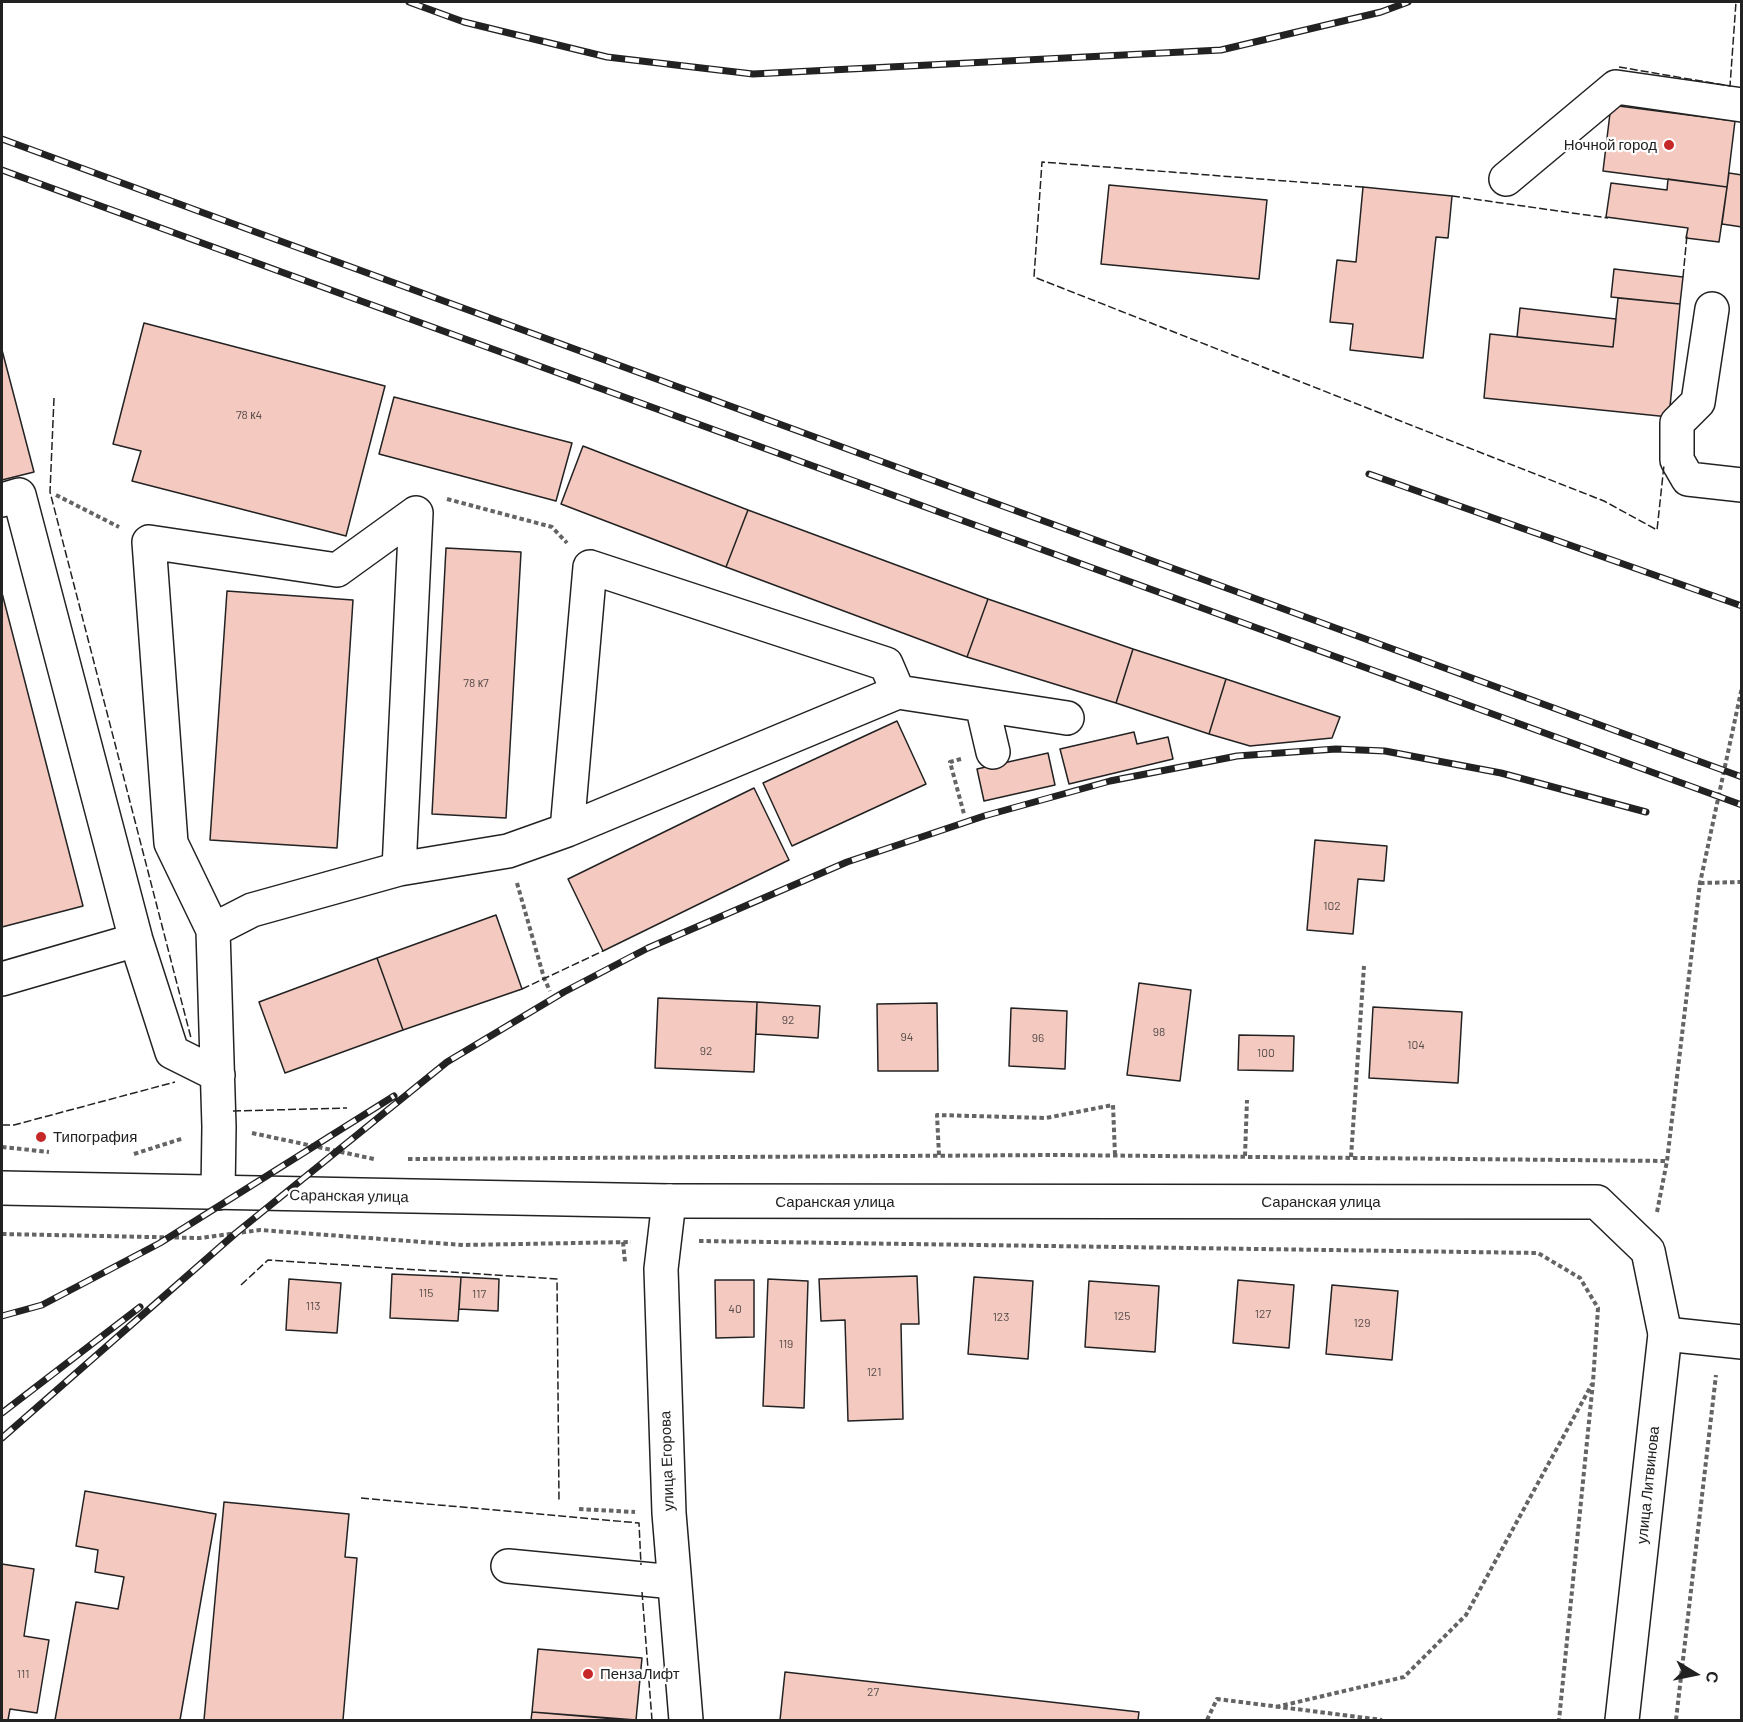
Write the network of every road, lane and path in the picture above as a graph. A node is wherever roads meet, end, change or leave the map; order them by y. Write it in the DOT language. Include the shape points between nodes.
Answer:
graph roads {
  1 [pos="1742,105"];
  2 [pos="1506,179"];
  3 [pos="1712,309"];
  4 [pos="1742,485"];
  5 [pos="10,497"];
  6 [pos="416,513"];
  7 [pos="149,542"];
  8 [pos="590,567"];
  9 [pos="1742,687"];
  10 [pos="898,692"];
  11 [pos="982,705"];
  12 [pos="1067,718"];
  13 [pos="993,752"];
  14 [pos="964,814"];
  15 [pos="567,830"];
  16 [pos="508,851"];
  17 [pos="399,869"];
  18 [pos="1742,882"];
  19 [pos="1700,883"];
  20 [pos="213,930"];
  21 [pos="136,940"];
  22 [pos="1364,966"];
  23 [pos="2,979"];
  24 [pos="550,991"];
  25 [pos="218,1075"];
  26 [pos="1247,1100"];
  27 [pos="219,1127"];
  28 [pos="2,1148"];
  29 [pos="61,1153"];
  30 [pos="131,1155"];
  31 [pos="939,1155"];
  32 [pos="1114,1155"];
  33 [pos="1245,1156"];
  34 [pos="1352,1157"];
  35 [pos="376,1159"];
  36 [pos="400,1159"];
  37 [pos="1667,1161"];
  38 [pos="2,1188"];
  39 [pos="218,1193"];
  40 [pos="669,1202"];
  41 [pos="2,1234"];
  42 [pos="663,1241"];
  43 [pos="1648,1251"];
  44 [pos="1665,1334"];
  45 [pos="1731,1342"];
  46 [pos="1593,1382"];
  47 [pos="579,1509"];
  48 [pos="669,1513"];
  49 [pos="508,1566"];
  50 [pos="674,1582"];
  51 [pos="1276,1707"];
  52 [pos="686,1720"];
  53 [pos="1207,1720"];
  54 [pos="1382,1720"];
  55 [pos="1558,1720"];
  56 [pos="1622,1720"];
  57 [pos="1676,1720"];
  1 -- 2 [label="main road" via="1616,87"];
  3 -- 4 [label="main road" via="1698,402 1677,423 1677,460 1688,480"];
  5 -- 7 [label="path" via="50,492"];
  5 -- 21 [label="main road"];
  6 -- 7 [label="main road" via="337,570"];
  6 -- 8 [label="path" via="444,498 552,527"];
  6 -- 17 [label="main road"];
  7 -- 20 [label="main road" via="171,843"];
  8 -- 10 [label="main road" via="886,664"];
  8 -- 15 [label="main road"];
  9 -- 19 [label="path"];
  10 -- 11 [label="main road"];
  10 -- 15 [label="main road"];
  11 -- 12 [label="main road"];
  11 -- 13 [label="main road"];
  13 -- 14 [label="path" via="950,762"];
  15 -- 16 [label="main road"];
  16 -- 17 [label="main road"];
  16 -- 24 [label="path"];
  17 -- 20 [label="main road" via="252,910"];
  18 -- 19 [label="path"];
  19 -- 37 [label="path"];
  20 -- 25 [label="main road"];
  21 -- 23 [label="main road"];
  21 -- 25 [label="main road" via="172,1052"];
  22 -- 34 [label="path"];
  25 -- 27 [label="main road"];
  26 -- 33 [label="path"];
  27 -- 30 [label="path"];
  27 -- 35 [label="path"];
  27 -- 39 [label="main road"];
  28 -- 29 [label="path"];
  31 -- 32 [label="path"];
  31 -- 32 [label="path" via="938,1115 1046,1118 1113,1105"];
  31 -- 36 [label="path"];
  32 -- 33 [label="path"];
  33 -- 34 [label="path"];
  34 -- 37 [label="path"];
  37 -- 43 [label="path"];
  38 -- 39 [label="main road, Саранская улица"];
  39 -- 40 [label="main road, Саранская улица"];
  40 -- 42 [label="main road, улица Егорова"];
  40 -- 43 [label="main road, Саранская улица" via="1597,1202"];
  41 -- 42 [label="path" via="200,1238 260,1230 463,1245"];
  42 -- 46 [label="path" via="1538,1253 1580,1278 1598,1308"];
  42 -- 48 [label="main road, улица Егорова"];
  43 -- 44 [label="main road, улица Литвинова"];
  44 -- 45 [label="main road"];
  44 -- 56 [label="main road, улица Литвинова"];
  45 -- 57 [label="path"];
  46 -- 51 [label="path" via="1466,1615 1404,1677"];
  46 -- 55 [label="path"];
  47 -- 48 [label="path"];
  48 -- 50 [label="main road, улица Егорова"];
  49 -- 50 [label="main road"];
  50 -- 52 [label="main road, улица Егорова"];
  51 -- 53 [label="path" via="1217,1699"];
  51 -- 54 [label="path"];
}
